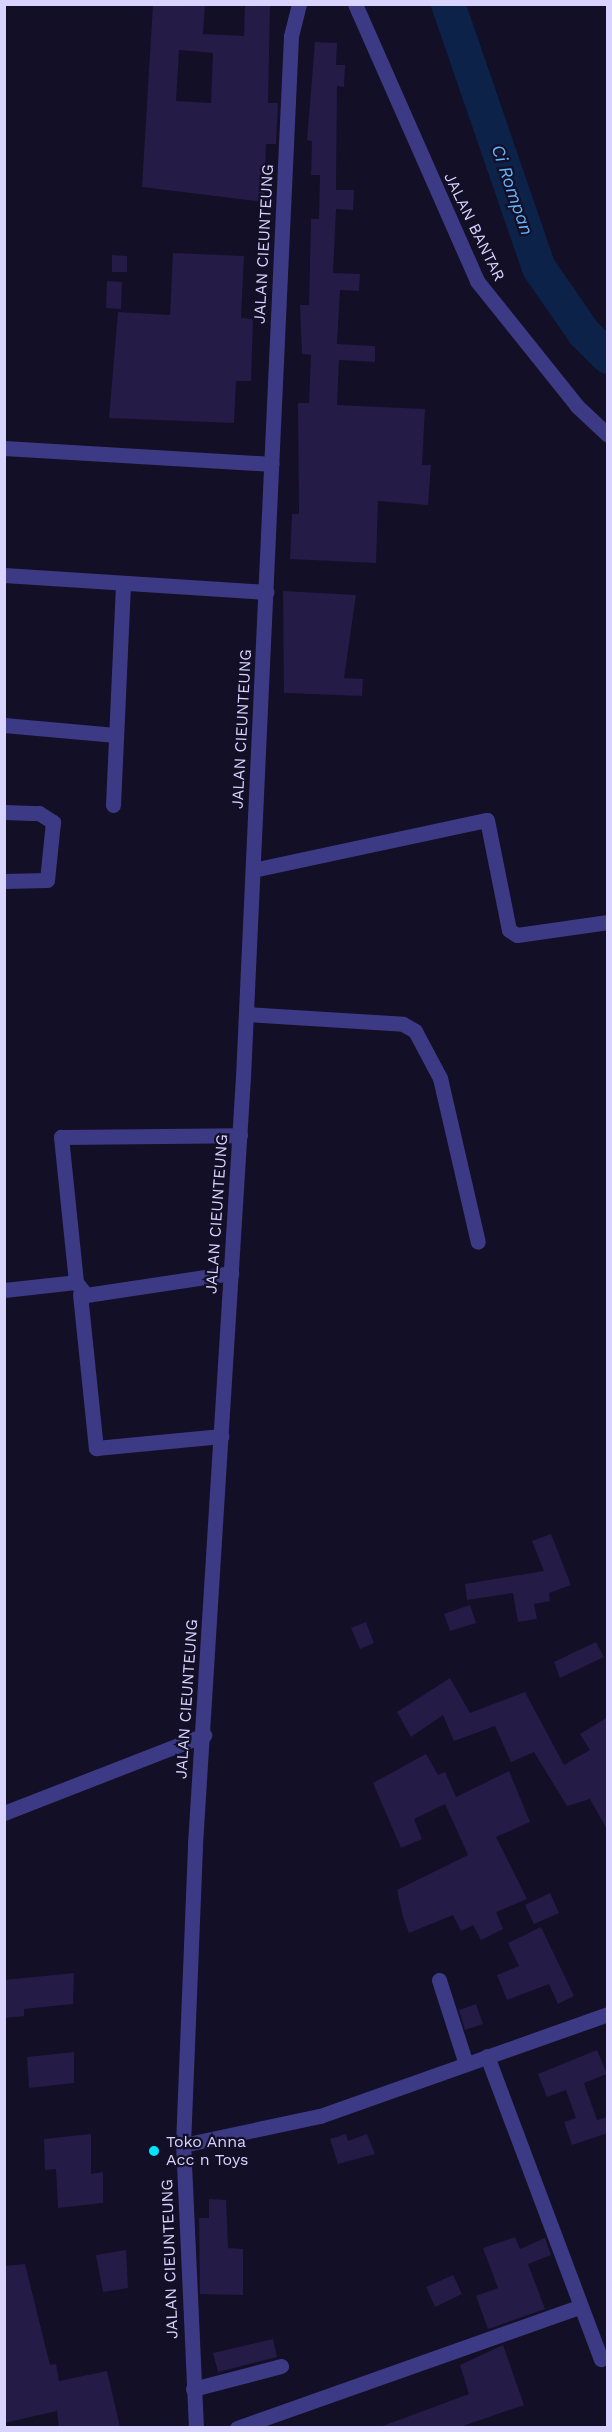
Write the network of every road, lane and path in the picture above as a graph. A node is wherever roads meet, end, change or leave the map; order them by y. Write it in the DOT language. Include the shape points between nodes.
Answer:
graph roads {
  1 [pos="299,4"];
  2 [pos="355,4"];
  3 [pos="608,435"];
  4 [pos="4,448"];
  5 [pos="272,464"];
  6 [pos="4,575"];
  7 [pos="123,583"];
  8 [pos="266,592"];
  9 [pos="4,725"];
  10 [pos="116,735"];
  11 [pos="113,805"];
  12 [pos="4,812"];
  13 [pos="253,870"];
  14 [pos="4,881"];
  15 [pos="608,922"];
  16 [pos="246,1014"];
  17 [pos="240,1135"];
  18 [pos="478,1242"];
  19 [pos="231,1274"];
  20 [pos="78,1288"];
  21 [pos="4,1290"];
  22 [pos="220,1436"];
  23 [pos="204,1735"];
  24 [pos="4,1813"];
  25 [pos="439,1980"];
  26 [pos="608,2014"];
  27 [pos="487,2056"];
  28 [pos="466,2064"];
  29 [pos="183,2145"];
  30 [pos="579,2307"];
  31 [pos="601,2359"];
  32 [pos="281,2366"];
  33 [pos="193,2389"];
  34 [pos="196,2427"];
  35 [pos="237,2427"];
  1 -- 5 [label="street, JALAN CIEUNTEUNG" via="291,36"];
  2 -- 3 [label="street, JALAN BANTAR" via="477,281 577,406"];
  4 -- 5 [label="street"];
  5 -- 8 [label="street, JALAN CIEUNTEUNG"];
  6 -- 7 [label="street"];
  7 -- 8 [label="street"];
  7 -- 10 [label="street"];
  8 -- 13 [label="street, JALAN CIEUNTEUNG"];
  9 -- 10 [label="street"];
  10 -- 11 [label="street"];
  12 -- 14 [label="street" via="39,813 53,822 47,880"];
  13 -- 15 [label="street" via="487,820 509,930 517,935"];
  13 -- 16 [label="street, JALAN CIEUNTEUNG"];
  16 -- 17 [label="street, JALAN CIEUNTEUNG"];
  16 -- 18 [label="street" via="403,1024 416,1031 440,1078"];
  17 -- 19 [label="street, JALAN CIEUNTEUNG"];
  17 -- 20 [label="street" via="61,1137"];
  19 -- 20 [label="street"];
  19 -- 22 [label="street, JALAN CIEUNTEUNG"];
  20 -- 21 [label="street"];
  20 -- 22 [label="street" via="96,1448"];
  22 -- 23 [label="street, JALAN CIEUNTEUNG"];
  23 -- 24 [label="street"];
  23 -- 29 [label="street, JALAN CIEUNTEUNG"];
  25 -- 28 [label="street"];
  26 -- 27 [label="street"];
  27 -- 28 [label="street"];
  27 -- 30 [label="street"];
  28 -- 29 [label="street" via="288,2125"];
  29 -- 33 [label="street, JALAN CIEUNTEUNG"];
  30 -- 31 [label="street"];
  30 -- 35 [label="street"];
  32 -- 33 [label="street"];
  33 -- 34 [label="street, JALAN CIEUNTEUNG"];
}
